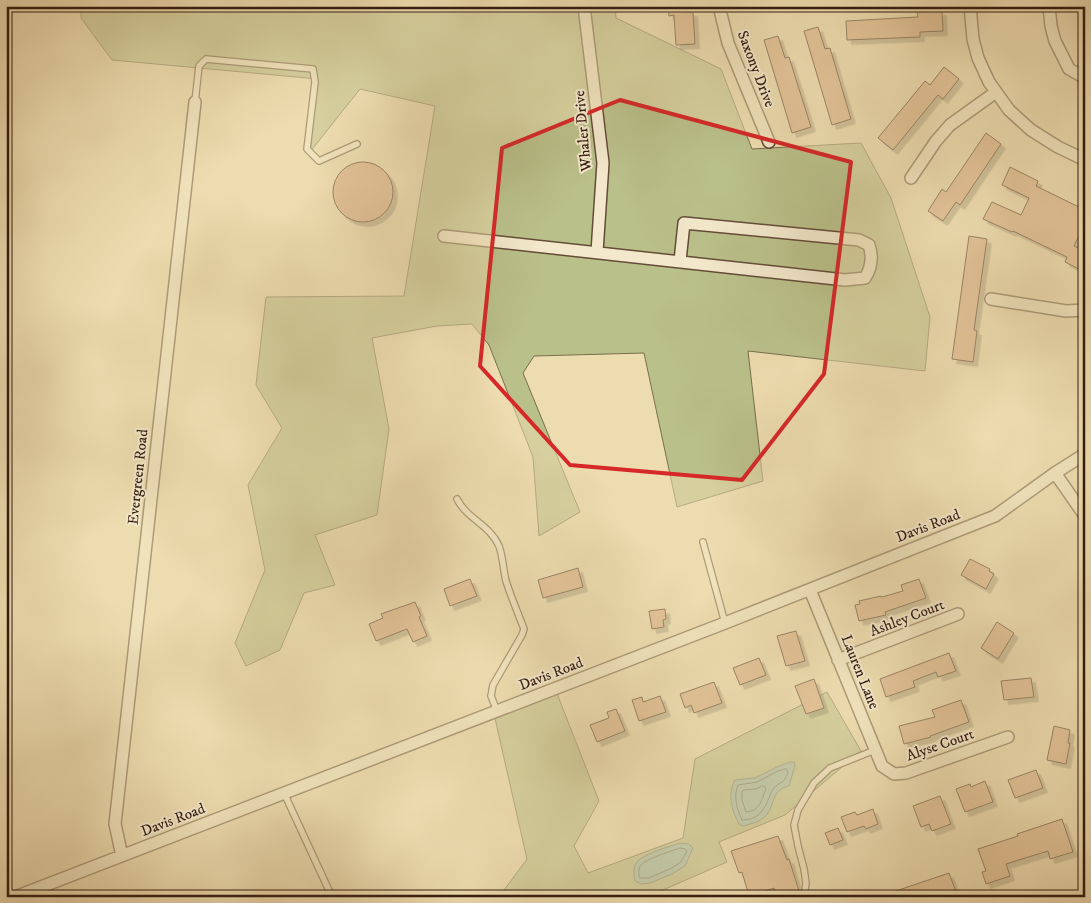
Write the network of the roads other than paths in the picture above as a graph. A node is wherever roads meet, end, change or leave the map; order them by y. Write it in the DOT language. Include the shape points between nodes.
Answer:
graph roads {
  1 [pos="584,6"];
  2 [pos="719,6"];
  3 [pos="970,6"];
  4 [pos="1049,6"];
  5 [pos="1085,78"];
  6 [pos="996,92"];
  7 [pos="195,102"];
  8 [pos="769,142"];
  9 [pos="357,144"];
  10 [pos="1085,160"];
  11 [pos="911,178"];
  12 [pos="444,236"];
  13 [pos="597,252"];
  14 [pos="680,261"];
  15 [pos="991,299"];
  16 [pos="1085,310"];
  17 [pos="1085,454"];
  18 [pos="1055,473"];
  19 [pos="457,500"];
  20 [pos="1085,516"];
  21 [pos="703,542"];
  22 [pos="810,590"];
  23 [pos="958,614"];
  24 [pos="725,623"];
  25 [pos="838,660"];
  26 [pos="497,711"];
  27 [pos="1008,737"];
  28 [pos="875,750"];
  29 [pos="882,766"];
  30 [pos="284,793"];
  31 [pos="122,856"];
  32 [pos="15,897"];
  33 [pos="332,897"];
  34 [pos="801,897"];
  1 -- 13 [label="street, Whaler Drive" via="603,163"];
  2 -- 8 [label="street, Saxony Drive" via="728,43"];
  3 -- 6 [label="street" via="978,58"];
  4 -- 5 [label="street" via="1055,41 1069,69"];
  6 -- 10 [label="street" via="1009,110 1031,130"];
  6 -- 11 [label="street" via="950,125"];
  7 -- 9 [label="lane" via="199,66 206,58 313,69 316,82 307,149 319,160"];
  7 -- 31 [label="street, Evergreen Road" via="115,824"];
  12 -- 13 [label="street"];
  13 -- 14 [label="street"];
  14 -- 14 [label="street" via="845,280 865,278 870,270 872,254 869,245 859,240 684,223"];
  15 -- 16 [label="street" via="1066,311"];
  17 -- 18 [label="street, Davis Road"];
  18 -- 20 [label="street"];
  18 -- 22 [label="street, Davis Road" via="995,516"];
  19 -- 26 [label="lane" via="491,533 499,546 506,581 524,629 493,685 491,696"];
  21 -- 24 [label="lane"];
  22 -- 24 [label="street, Davis Road"];
  22 -- 25 [label="street, Lauren Lane"];
  23 -- 25 [label="street, Ashley Court"];
  24 -- 26 [label="street, Davis Road"];
  25 -- 28 [label="street, Lauren Lane"];
  26 -- 30 [label="street, Davis Road"];
  27 -- 29 [label="street, Alyse Court" via="906,773 894,774"];
  28 -- 29 [label="street, Lauren Lane"];
  28 -- 34 [label="lane" via="830,768 814,783 798,810 794,825 806,883"];
  30 -- 31 [label="street, Davis Road"];
  30 -- 33 [label="lane"];
  31 -- 32 [label="street, Davis Road"];
}
